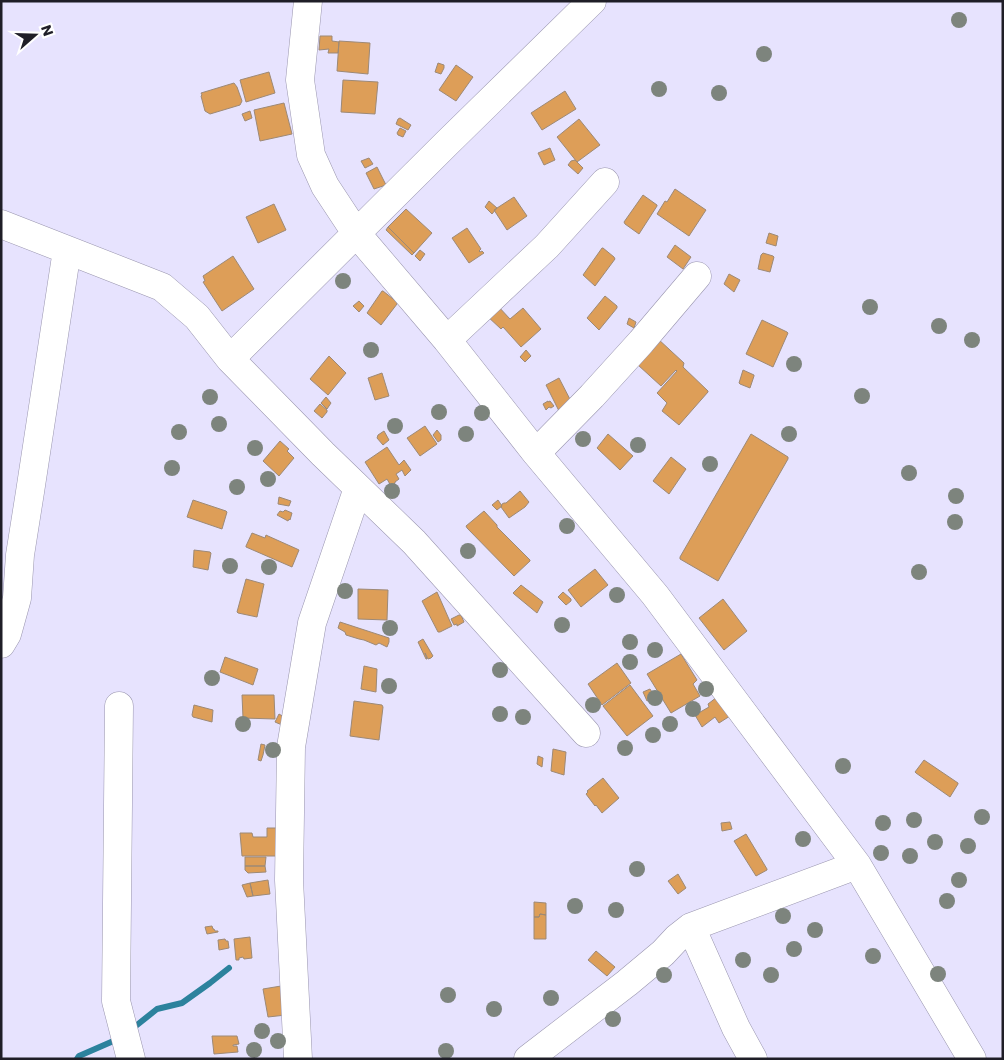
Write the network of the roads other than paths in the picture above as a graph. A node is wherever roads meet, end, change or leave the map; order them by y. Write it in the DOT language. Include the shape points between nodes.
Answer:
graph roads {
  1 [pos="308,1"];
  2 [pos="592,1"];
  3 [pos="605,182"];
  4 [pos="1,224"];
  5 [pos="356,233"];
  6 [pos="67,250"];
  7 [pos="697,276"];
  8 [pos="447,340"];
  9 [pos="230,360"];
  10 [pos="536,453"];
  11 [pos="358,488"];
  12 [pos="1,644"];
  13 [pos="119,706"];
  14 [pos="586,733"];
  15 [pos="857,865"];
  16 [pos="691,927"];
  17 [pos="537,1056"];
  18 [pos="131,1059"];
  19 [pos="298,1059"];
  20 [pos="754,1059"];
  21 [pos="972,1059"];
  1 -- 5 [label="street" via="300,80 311,155 325,186"];
  2 -- 5 [label="street"];
  3 -- 8 [label="street" via="547,246"];
  4 -- 6 [label="street"];
  5 -- 8 [label="street"];
  5 -- 9 [label="street"];
  6 -- 9 [label="street" via="162,287 197,317"];
  6 -- 12 [label="street" via="20,555 17,598"];
  7 -- 10 [label="street" via="604,383"];
  8 -- 10 [label="street"];
  9 -- 11 [label="street"];
  10 -- 15 [label="street" via="655,596"];
  11 -- 14 [label="street" via="414,542"];
  11 -- 19 [label="street" via="312,623 291,747 289,880"];
  13 -- 18 [label="street" via="116,1000"];
  15 -- 16 [label="street"];
  15 -- 21 [label="street"];
  16 -- 17 [label="street"];
  16 -- 20 [label="street" via="736,1028"];
}
